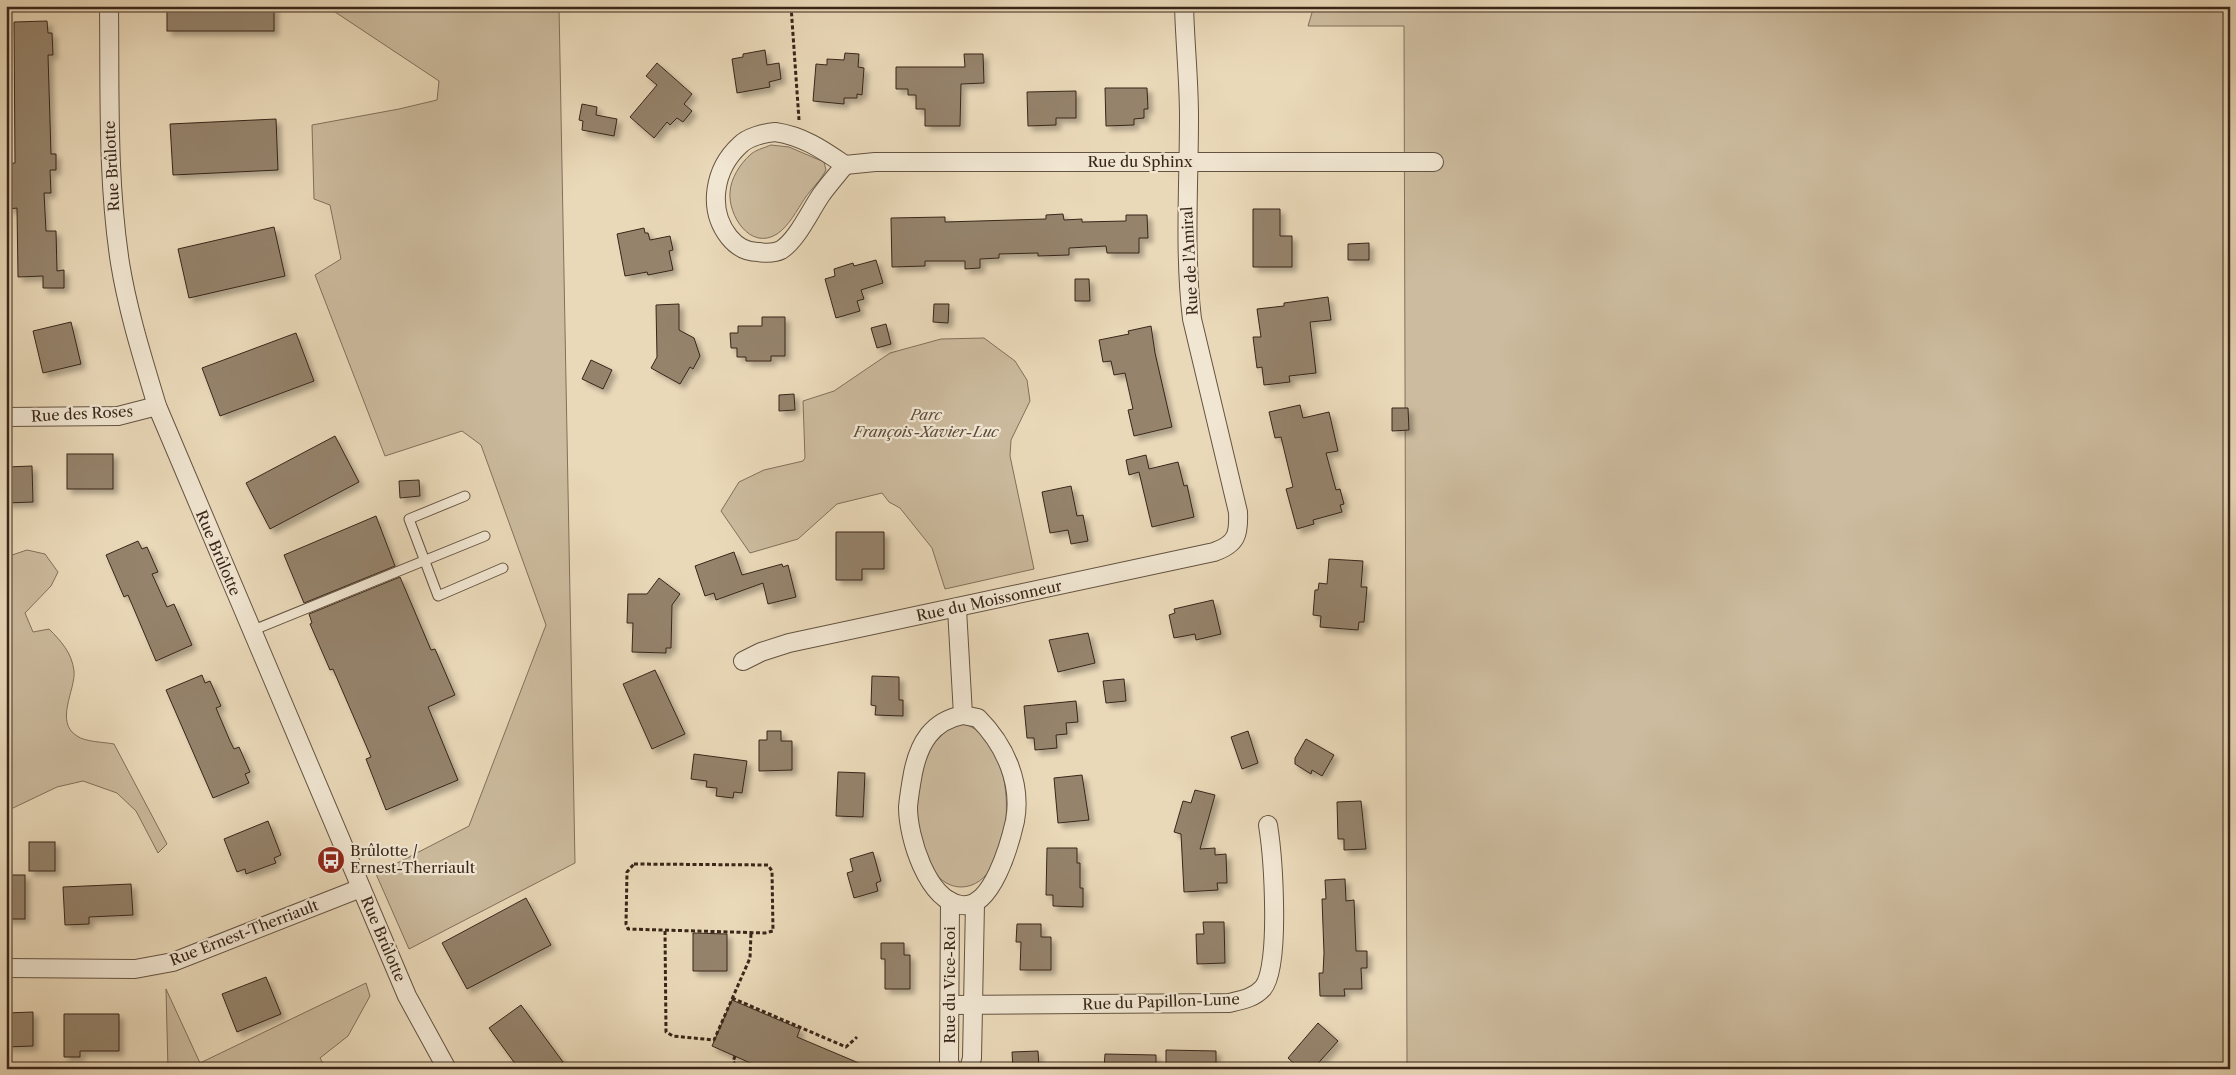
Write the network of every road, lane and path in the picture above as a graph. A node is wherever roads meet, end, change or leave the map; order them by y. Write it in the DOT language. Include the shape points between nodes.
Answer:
graph roads {
  1 [pos="109,6"];
  2 [pos="791,6"];
  3 [pos="1184,6"];
  4 [pos="800,138"];
  5 [pos="1187,162"];
  6 [pos="1434,162"];
  7 [pos="845,166"];
  8 [pos="157,406"];
  9 [pos="6,417"];
  10 [pos="465,496"];
  11 [pos="485,536"];
  12 [pos="1234,540"];
  13 [pos="424,560"];
  14 [pos="503,568"];
  15 [pos="957,609"];
  16 [pos="251,631"];
  17 [pos="743,661"];
  18 [pos="963,715"];
  19 [pos="1268,825"];
  20 [pos="361,888"];
  21 [pos="950,901"];
  22 [pos="975,903"];
  23 [pos="665,931"];
  24 [pos="751,933"];
  25 [pos="6,968"];
  26 [pos="732,998"];
  27 [pos="973,1005"];
  28 [pos="950,1006"];
  29 [pos="858,1037"];
  30 [pos="735,1056"];
  31 [pos="447,1069"];
  32 [pos="742,1069"];
  33 [pos="952,1069"];
  34 [pos="969,1069"];
  1 -- 8 [label="street, Rue Brûlotte" via="110,174 116,231 129,305"];
  2 -- 4 [label="path"];
  3 -- 5 [label="street, Rue de l'Amiral" via="1189,117"];
  4 -- 7 [label="street" via="816,145"];
  4 -- 7 [label="street" via="775,132 764,134 741,143 725,162 717,189 716,212 720,225 735,244 750,252 780,251 794,238 818,199"];
  5 -- 6 [label="street, Rue du Sphinx"];
  5 -- 7 [label="street, Rue du Sphinx" via="875,162"];
  5 -- 12 [label="street, Rue de l'Amiral" via="1192,319 1238,512 1239,528"];
  8 -- 9 [label="street, Rue des Roses" via="118,416"];
  8 -- 16 [label="street, Rue Brûlotte"];
  10 -- 13 [label="lane" via="409,519"];
  11 -- 13 [label="lane"];
  12 -- 15 [label="street, Rue du Moissonneur" via="1226,548 1214,552"];
  13 -- 14 [label="lane" via="438,596"];
  13 -- 16 [label="lane"];
  15 -- 17 [label="street, Rue du Moissonneur" via="789,643"];
  15 -- 18 [label="street"];
  16 -- 20 [label="street, Rue Brûlotte"];
  18 -- 21 [label="street" via="948,718 934,728 916,754 908,808 912,839 920,860 933,885"];
  18 -- 22 [label="street" via="978,718 1006,755 1016,798 1009,848 998,873"];
  19 -- 27 [label="street, Rue du Papillon-Lune" via="1274,876 1271,971 1256,995 1229,1002"];
  20 -- 25 [label="street, Rue Ernest-Therriault" via="173,962 135,969"];
  20 -- 31 [label="street, Rue Brûlotte" via="407,996"];
  21 -- 22 [label="street, Rue du Vice-Roi" via="962,905"];
  21 -- 28 [label="street, Rue du Vice-Roi"];
  22 -- 27 [label="street, Rue du Vice-Roi"];
  23 -- 24 [label="path"];
  23 -- 24 [label="path" via="628,929 627,872 634,864 768,865 772,871 773,931"];
  23 -- 26 [label="path" via="666,1032 673,1036 714,1040"];
  24 -- 26 [label="path" via="750,958"];
  26 -- 29 [label="path" via="846,1047"];
  27 -- 28 [label="street, Rue du Papillon-Lune"];
  27 -- 34 [label="street, Rue du Vice-Roi"];
  28 -- 33 [label="street, Rue du Vice-Roi" via="949,1062"];
  30 -- 32 [label="path" via="733,1062"];
}
